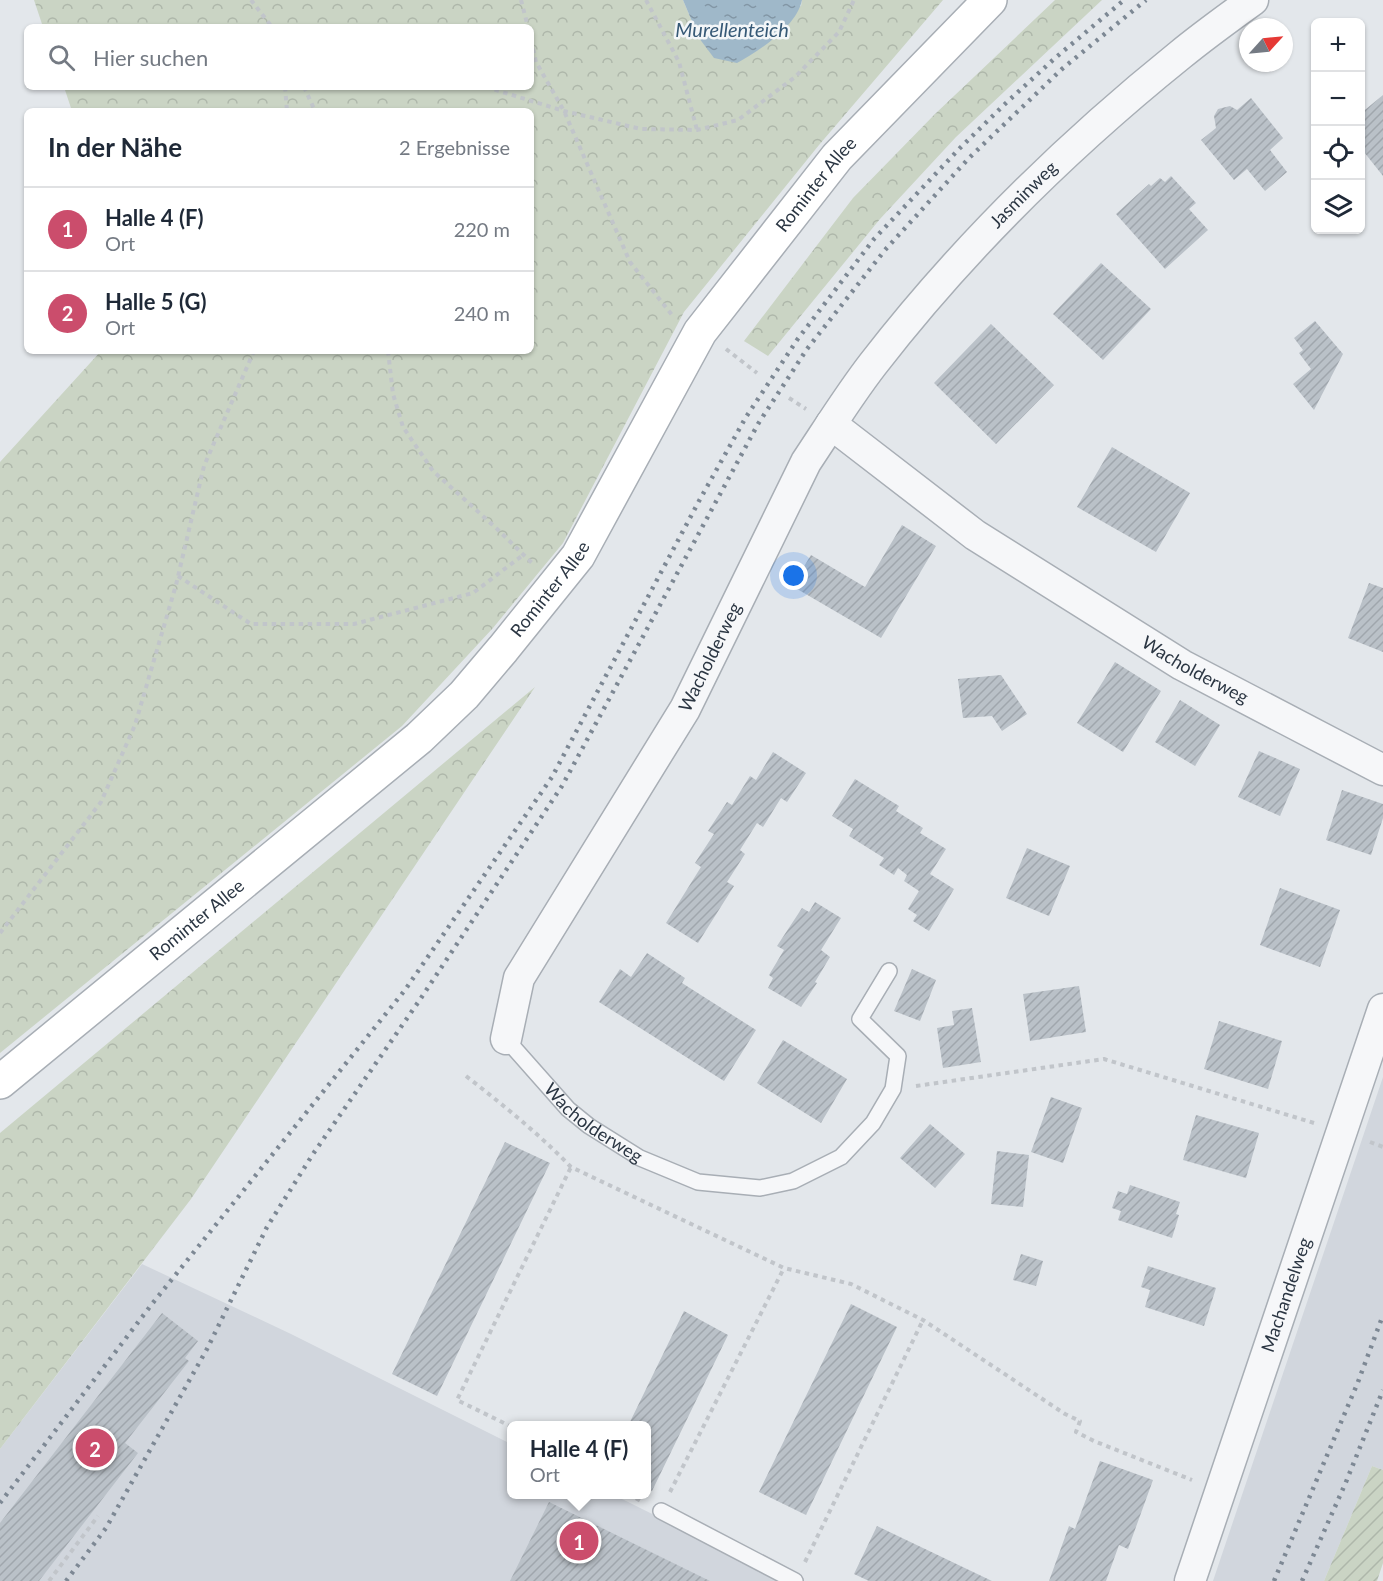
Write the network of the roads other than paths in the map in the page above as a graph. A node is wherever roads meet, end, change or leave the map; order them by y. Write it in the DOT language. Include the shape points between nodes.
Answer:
graph roads {
  1 [pos="990,0"];
  2 [pos="1253,0"];
  3 [pos="831,424"];
  4 [pos="1383,770"];
  5 [pos="889,971"];
  6 [pos="1383,1009"];
  7 [pos="506,1039"];
  8 [pos="0,1082"];
  9 [pos="661,1511"];
  10 [pos="794,1581"];
  11 [pos="1190,1581"];
  1 -- 8 [label="street, Rominter Allee" via="837,157 700,332 578,556 464,695 419,738"];
  2 -- 3 [label="street, Jasminweg" via="1119,106 992,227 872,365"];
  3 -- 4 [label="street, Wacholderweg" via="975,535 1182,665"];
  3 -- 7 [label="street, Wacholderweg" via="806,462 685,709 519,978"];
  5 -- 7 [label="lane, Wacholderweg" via="860,1019 898,1056 893,1089 873,1123 841,1157 793,1181 760,1188 698,1182 640,1158 568,1109"];
  6 -- 11 [label="street, Machandelweg"];
  9 -- 10 [label="lane"];
}
